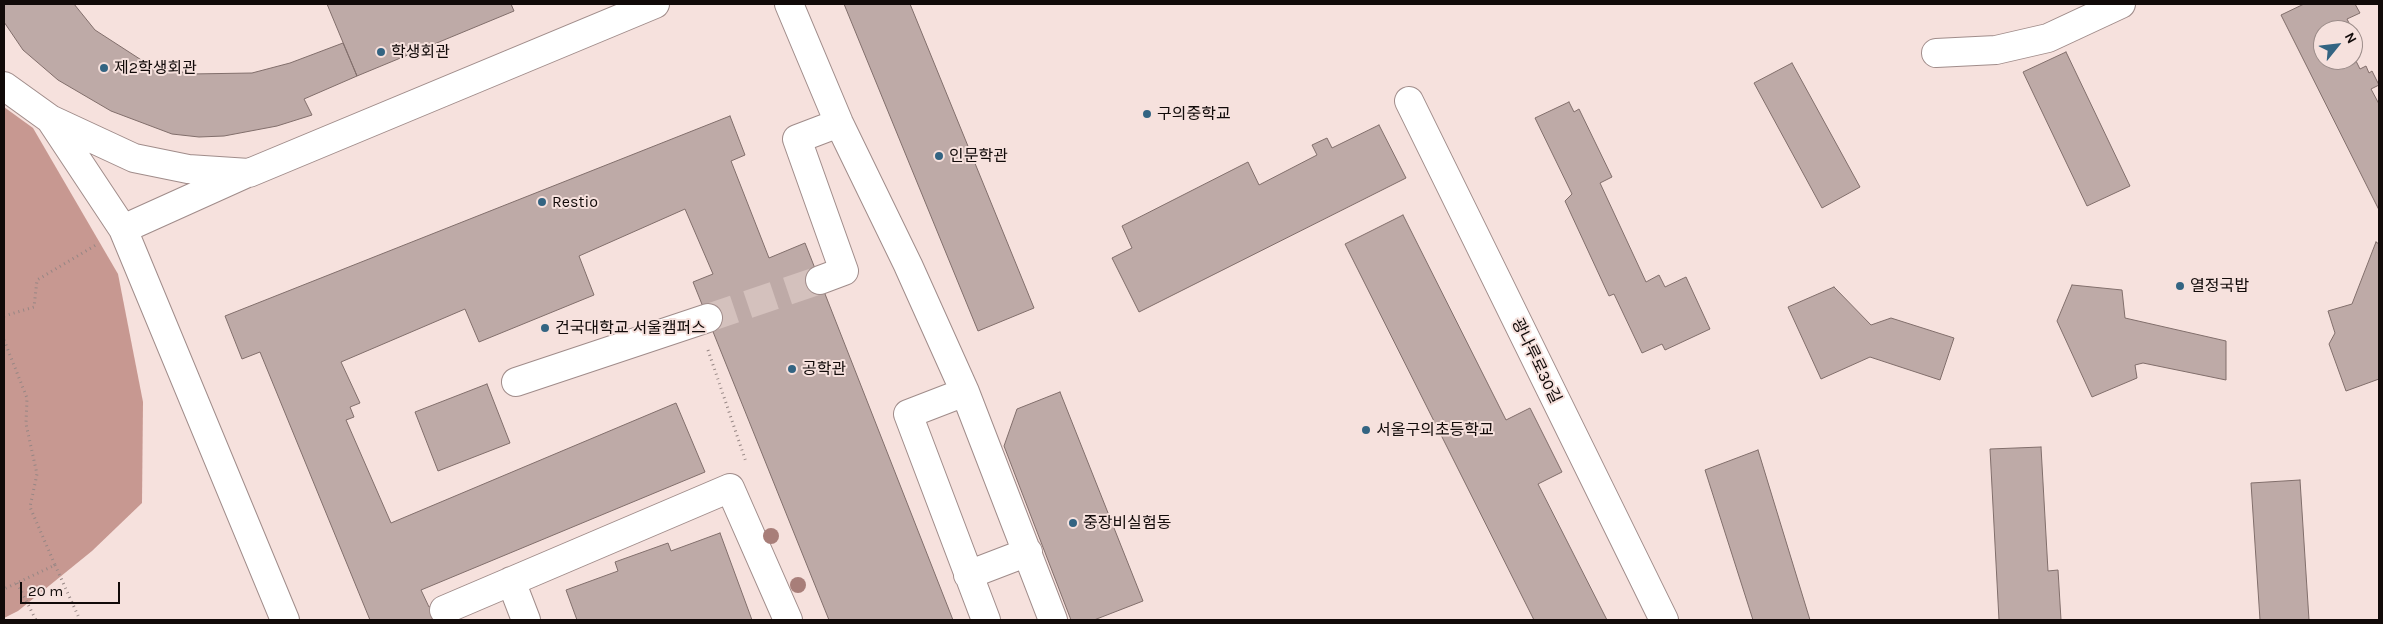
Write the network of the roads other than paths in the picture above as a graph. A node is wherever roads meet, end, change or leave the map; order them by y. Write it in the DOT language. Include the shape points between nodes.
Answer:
graph roads {
  1 [pos="655,4"];
  2 [pos="790,4"];
  3 [pos="2121,4"];
  4 [pos="1936,53"];
  5 [pos="4,86"];
  6 [pos="1408,101"];
  7 [pos="50,118"];
  8 [pos="839,123"];
  9 [pos="249,173"];
  10 [pos="123,228"];
  11 [pos="820,280"];
  12 [pos="703,319"];
  13 [pos="516,382"];
  14 [pos="965,392"];
  15 [pos="1028,552"];
  16 [pos="968,575"];
  17 [pos="511,581"];
  18 [pos="444,610"];
  19 [pos="285,620"];
  20 [pos="526,620"];
  21 [pos="788,620"];
  22 [pos="986,620"];
  23 [pos="1054,620"];
  24 [pos="1664,620"];
  1 -- 9 [label="street"];
  2 -- 8 [label="street"];
  3 -- 4 [label="street" via="2048,38 1996,50"];
  5 -- 7 [label="street"];
  6 -- 24 [label="street, 광나루로30길"];
  7 -- 9 [label="street" via="134,158 188,169"];
  7 -- 10 [label="street"];
  8 -- 11 [label="street" via="797,139 844,271"];
  8 -- 14 [label="street"];
  9 -- 10 [label="street"];
  10 -- 19 [label="street"];
  12 -- 13 [label="street"];
  14 -- 15 [label="street"];
  14 -- 16 [label="street" via="908,414"];
  15 -- 16 [label="street"];
  15 -- 23 [label="street"];
  16 -- 22 [label="street"];
  17 -- 18 [label="street"];
  17 -- 20 [label="street"];
  17 -- 21 [label="street" via="730,488"];
}
